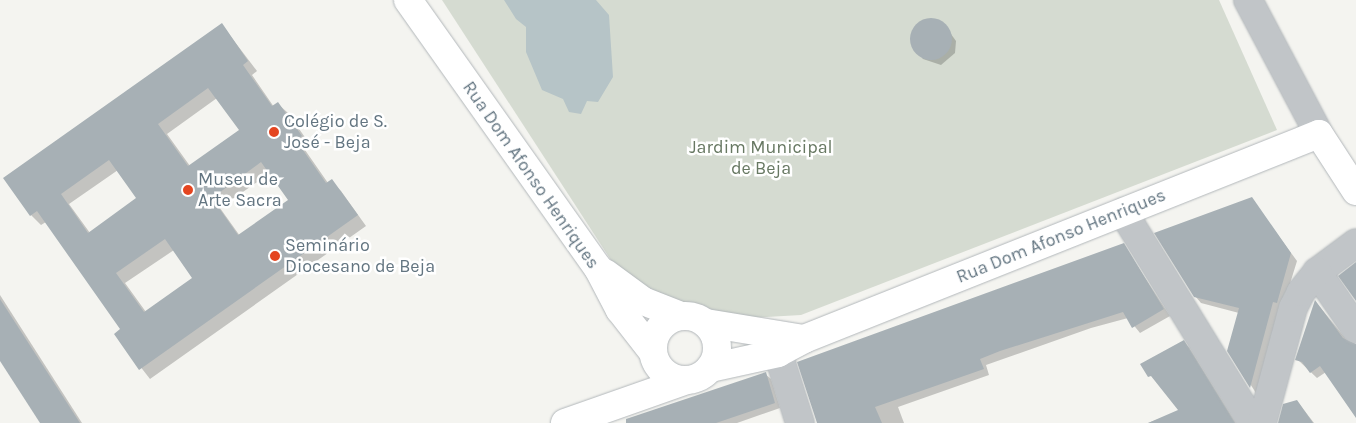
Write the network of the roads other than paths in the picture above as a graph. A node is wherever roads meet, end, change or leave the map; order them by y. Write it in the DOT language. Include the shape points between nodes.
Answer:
graph roads {
  1 [pos="408,0"];
  2 [pos="1248,0"];
  3 [pos="1319,134"];
  4 [pos="1356,191"];
  5 [pos="1124,212"];
  6 [pos="1356,243"];
  7 [pos="598,268"];
  8 [pos="1316,272"];
  9 [pos="693,320"];
  10 [pos="1356,329"];
  11 [pos="804,339"];
  12 [pos="778,353"];
  13 [pos="653,355"];
  14 [pos="698,374"];
  15 [pos="645,393"];
  16 [pos="565,423"];
  17 [pos="800,423"];
  18 [pos="1253,423"];
  19 [pos="1262,423"];
  1 -- 7 [label="main road, Rua Dom Afonso Henriques"];
  2 -- 3 [label="street"];
  3 -- 4 [label="main road"];
  3 -- 5 [label="main road, Rua Dom Afonso Henriques"];
  5 -- 11 [label="main road, Rua Dom Afonso Henriques"];
  5 -- 18 [label="street"];
  6 -- 8 [label="street"];
  7 -- 9 [label="main road" via="643,302"];
  7 -- 13 [label="main road, Rua Dom Afonso Henriques" via="620,310"];
  8 -- 10 [label="street"];
  8 -- 19 [label="street" via="1300,292 1293,308"];
  9 -- 11 [label="main road"];
  9 -- 13 [label="main road" via="672,318 657,331"];
  9 -- 14 [label="main road" via="716,340 717,350"];
  11 -- 12 [label="main road, Rua Dom Afonso Henriques"];
  12 -- 14 [label="main road, Rua Dom Afonso Henriques"];
  12 -- 17 [label="street"];
  13 -- 14 [label="main road" via="664,373"];
  13 -- 15 [label="main road"];
  14 -- 15 [label="main road, Rua Dom Afonso Henriques"];
  15 -- 16 [label="main road, Rua Dom Afonso Henriques"];
}
